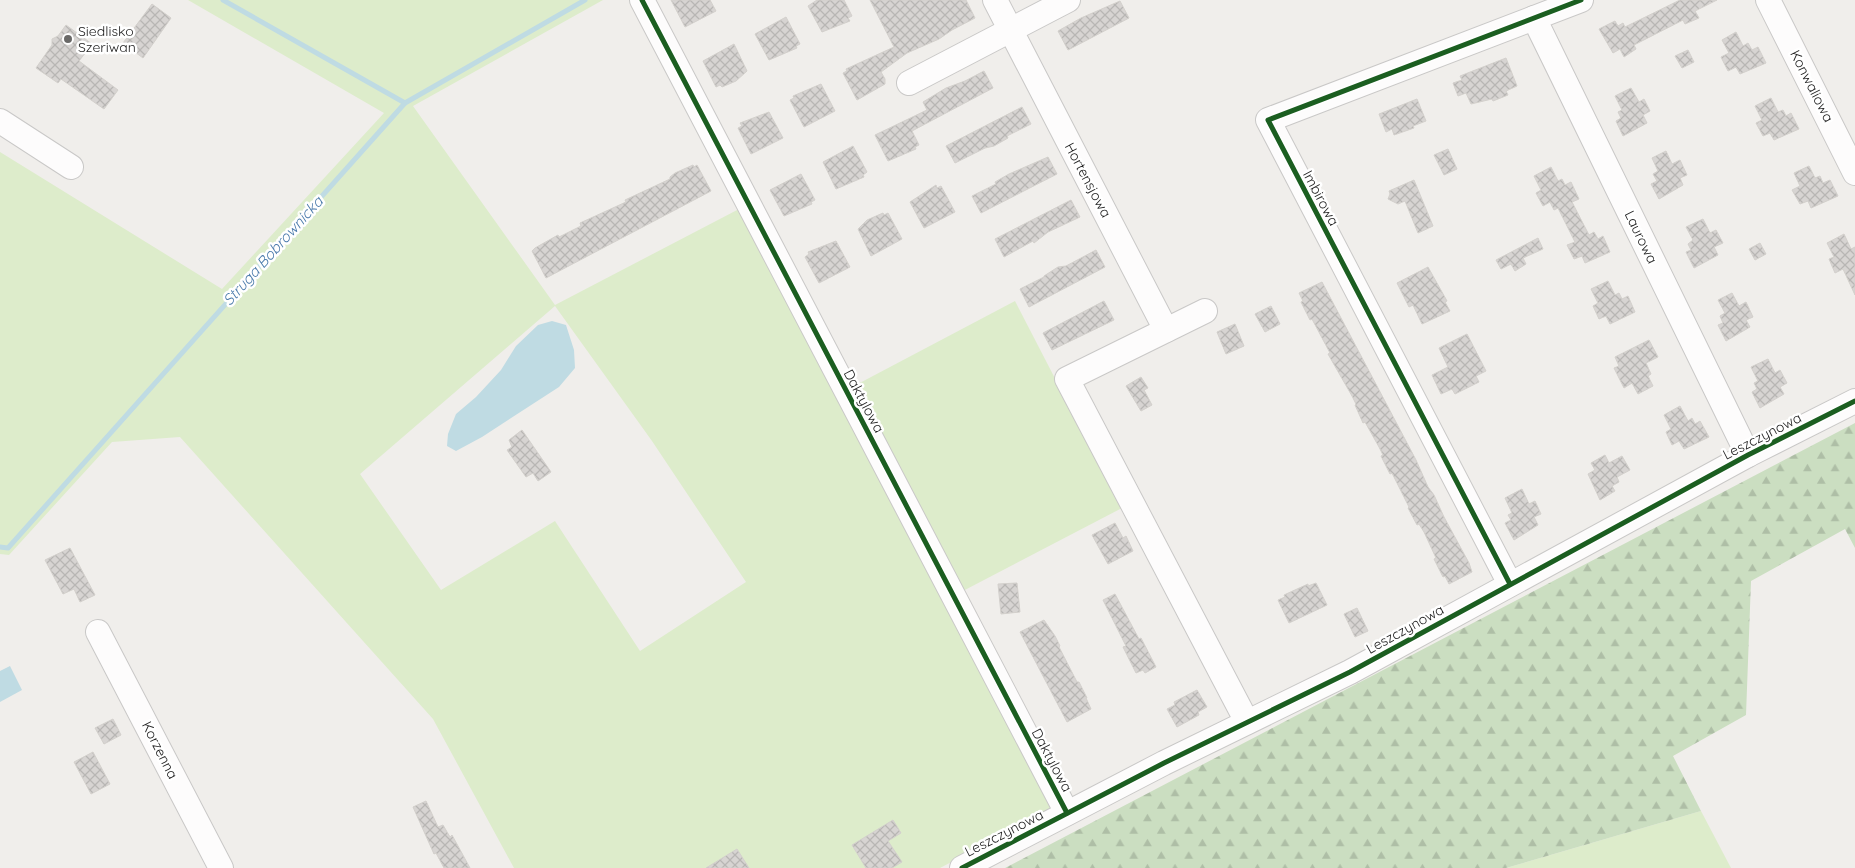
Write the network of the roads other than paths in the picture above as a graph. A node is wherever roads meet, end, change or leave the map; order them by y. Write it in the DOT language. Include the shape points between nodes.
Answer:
graph roads {
  1 [pos="642,0"];
  2 [pos="994,0"];
  3 [pos="1068,0"];
  4 [pos="1581,0"];
  5 [pos="1768,0"];
  6 [pos="1534,18"];
  7 [pos="1010,30"];
  8 [pos="909,83"];
  9 [pos="0,121"];
  10 [pos="71,166"];
  11 [pos="1855,172"];
  12 [pos="1205,311"];
  13 [pos="1166,330"];
  14 [pos="1855,401"];
  15 [pos="1748,455"];
  16 [pos="1510,584"];
  17 [pos="98,632"];
  18 [pos="1247,722"];
  19 [pos="1067,813"];
  20 [pos="221,868"];
  21 [pos="962,868"];
  1 -- 19 [label="street, Daktylowa"];
  2 -- 7 [label="street, Hortensjowa"];
  3 -- 7 [label="street"];
  4 -- 6 [label="street, Imbirowa"];
  5 -- 11 [label="street, Konwaliowa"];
  6 -- 15 [label="street, Laurowa"];
  6 -- 16 [label="street, Imbirowa" via="1268,120"];
  7 -- 8 [label="street"];
  7 -- 13 [label="street, Hortensjowa"];
  9 -- 10 [label="street"];
  12 -- 13 [label="street"];
  13 -- 18 [label="street" via="1067,379"];
  14 -- 15 [label="street, Leszczynowa"];
  15 -- 16 [label="street, Leszczynowa"];
  16 -- 18 [label="street, Leszczynowa" via="1350,672"];
  17 -- 20 [label="street, Korzenna"];
  18 -- 19 [label="street, Leszczynowa"];
  19 -- 21 [label="street, Leszczynowa"];
}
